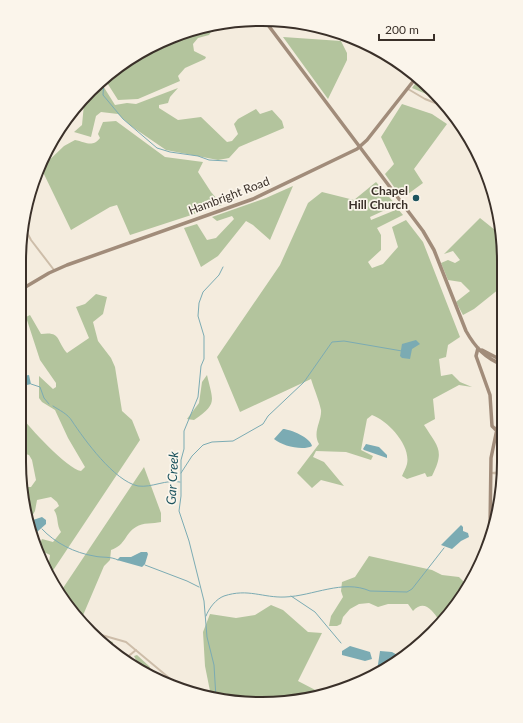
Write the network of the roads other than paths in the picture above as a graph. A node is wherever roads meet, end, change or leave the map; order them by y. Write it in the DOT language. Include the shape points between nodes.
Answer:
graph roads {
  1 [pos="269,26"];
  2 [pos="413,81"];
  3 [pos="407,89"];
  4 [pos="436,104"];
  5 [pos="360,147"];
  6 [pos="28,233"];
  7 [pos="54,270"];
  8 [pos="26,287"];
  9 [pos="478,348"];
  10 [pos="497,358"];
  11 [pos="497,362"];
  12 [pos="497,426"];
  13 [pos="496,430"];
  14 [pos="497,431"];
  15 [pos="494,441"];
  16 [pos="491,473"];
  17 [pos="496,473"];
  18 [pos="490,516"];
  19 [pos="101,634"];
  20 [pos="136,650"];
  21 [pos="129,656"];
  22 [pos="170,679"];
  1 -- 5 [label="main road"];
  2 -- 3 [label="main road, Hambright Road"];
  3 -- 4 [label="street"];
  3 -- 5 [label="main road, Hambright Road"];
  5 -- 7 [label="main road, Hambright Road" via="248,202"];
  5 -- 9 [label="main road" via="427,236 466,331"];
  6 -- 7 [label="street" via="33,244"];
  7 -- 8 [label="main road, Hambright Road"];
  9 -- 10 [label="main road"];
  9 -- 11 [label="main road" via="488,358"];
  9 -- 13 [label="main road" via="476,356 489,393 492,426"];
  12 -- 13 [label="main road"];
  13 -- 15 [label="main road"];
  14 -- 15 [label="main road"];
  15 -- 16 [label="main road"];
  16 -- 17 [label="street"];
  16 -- 18 [label="main road"];
  19 -- 20 [label="street" via="118,638"];
  20 -- 21 [label="street"];
  20 -- 22 [label="street"];
}
